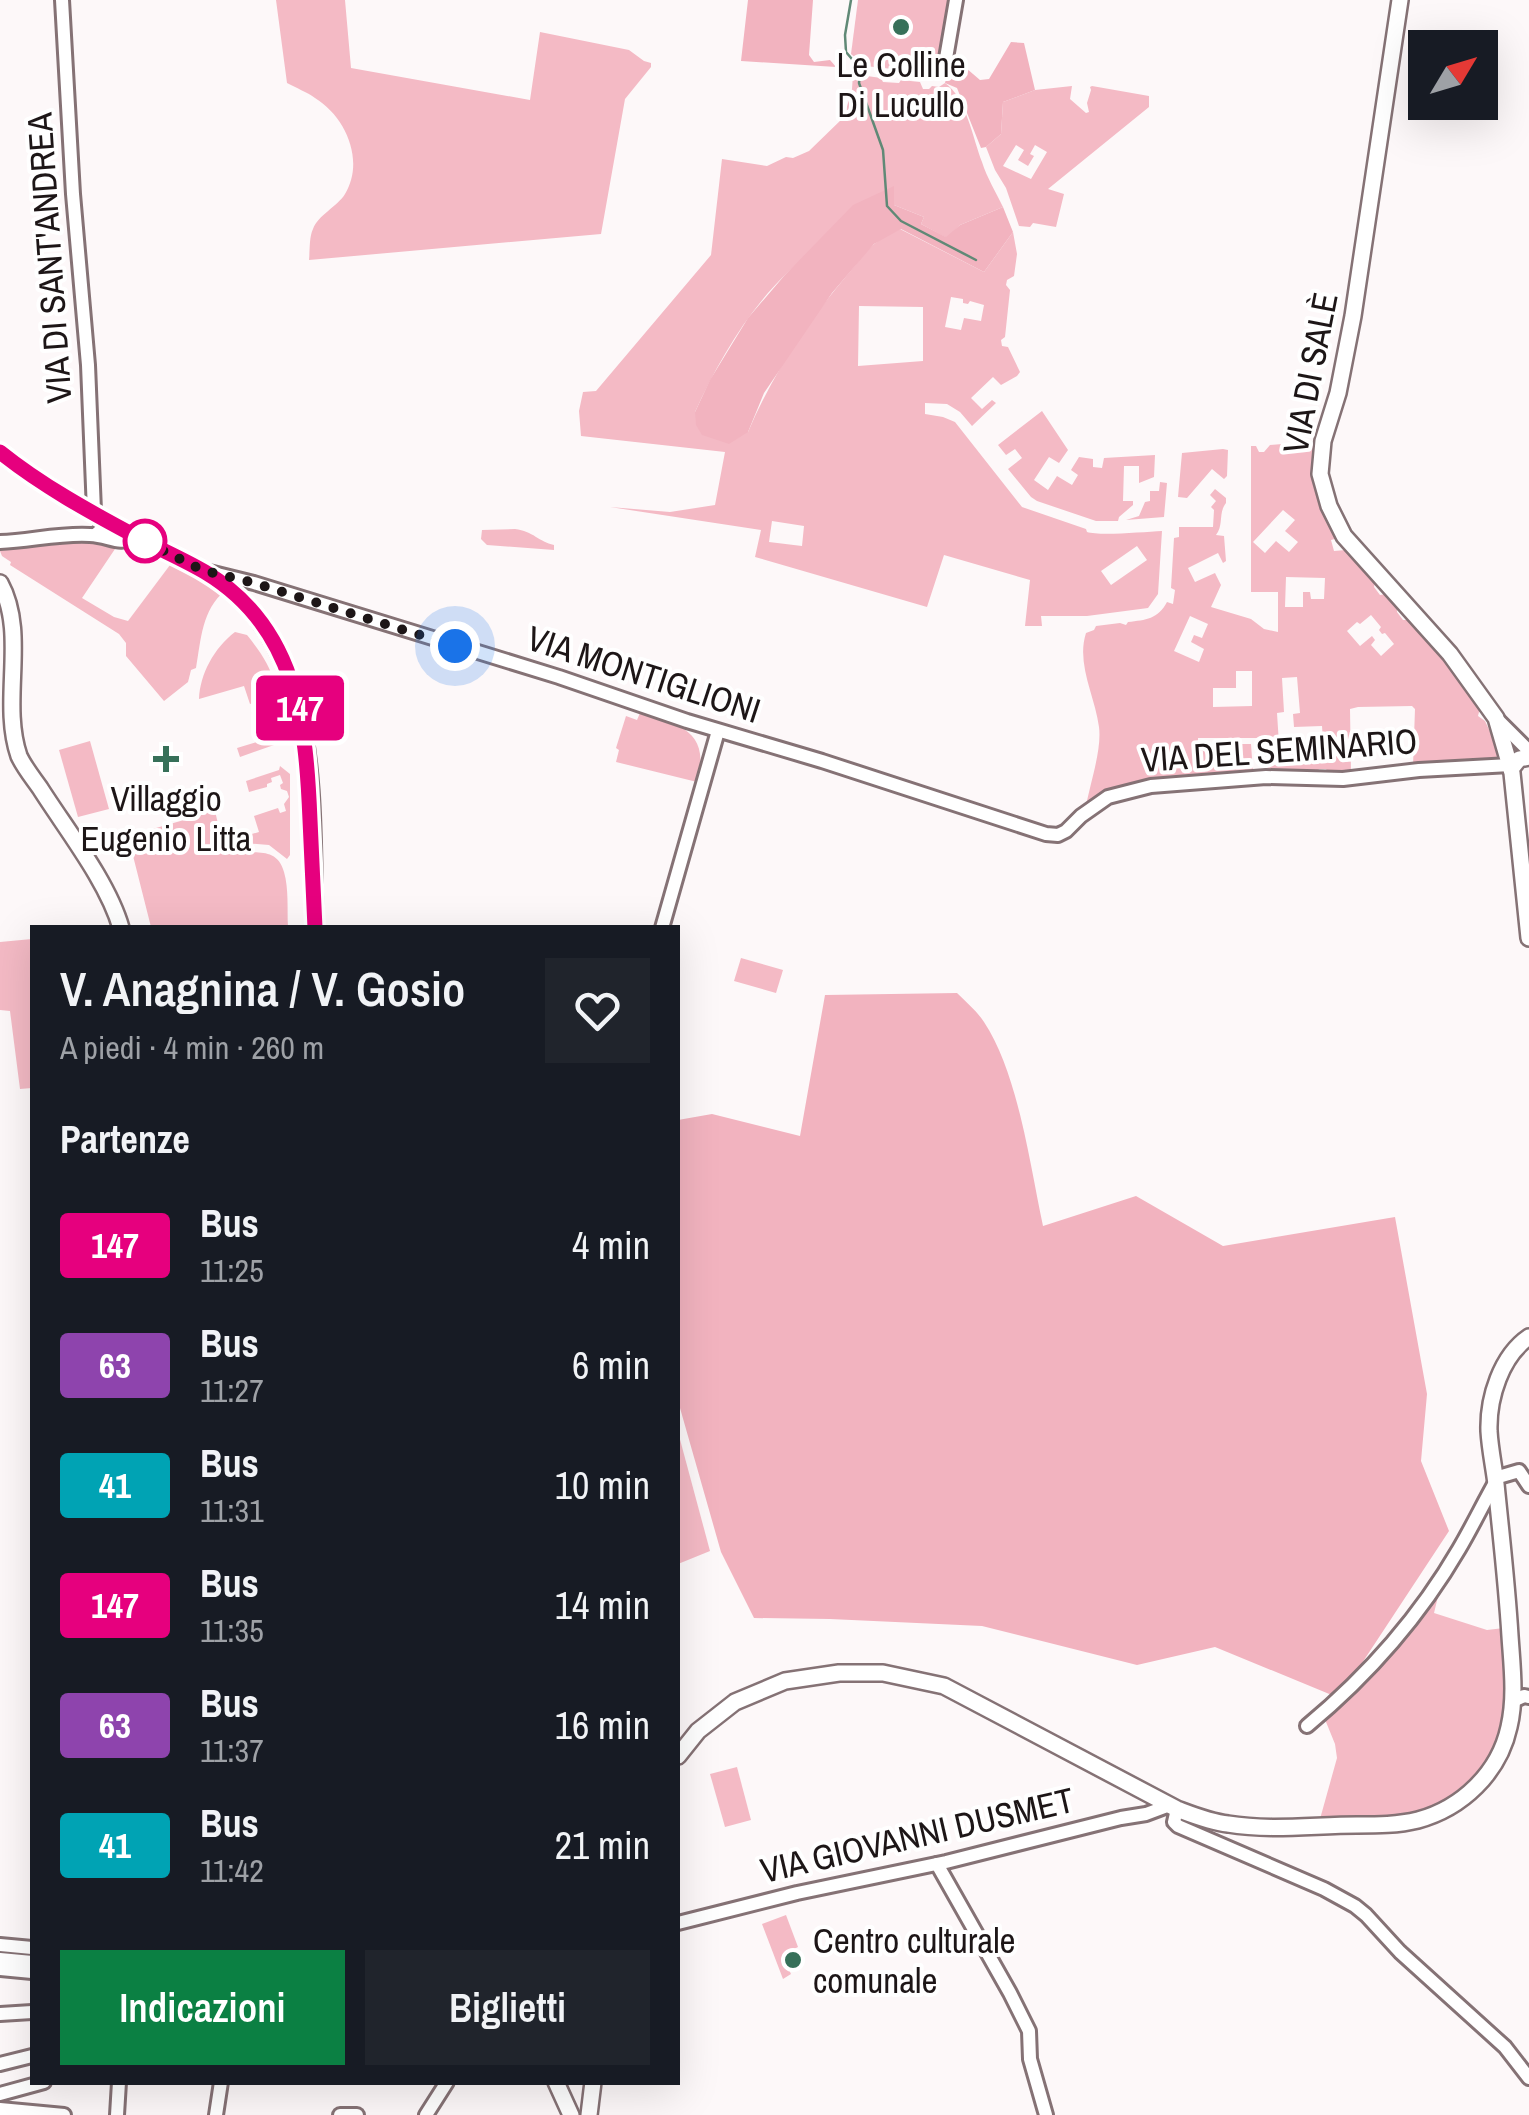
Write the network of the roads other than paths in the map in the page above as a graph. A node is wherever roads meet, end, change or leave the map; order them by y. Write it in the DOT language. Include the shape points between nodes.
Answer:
graph roads {
  1 [pos="62,0"];
  2 [pos="956,0"];
  3 [pos="1400,0"];
  4 [pos="945,64"];
  5 [pos="0,452"];
  6 [pos="94,512"];
  7 [pos="132,534"];
  8 [pos="95,535"];
  9 [pos="0,542"];
  10 [pos="202,570"];
  11 [pos="0,583"];
  12 [pos="254,583"];
  13 [pos="244,604"];
  14 [pos="1496,718"];
  15 [pos="687,722"];
  16 [pos="718,732"];
  17 [pos="1529,754"];
  18 [pos="1510,767"];
  19 [pos="706,772"];
  20 [pos="1066,831"];
  21 [pos="121,925"];
  22 [pos="315,925"];
  23 [pos="663,925"];
  24 [pos="1529,938"];
  25 [pos="1529,1326"];
  26 [pos="1529,1337"];
  27 [pos="1489,1430"];
  28 [pos="1496,1479"];
  29 [pos="1529,1486"];
  30 [pos="1521,1699"];
  31 [pos="1306,1726"];
  32 [pos="680,1754"];
  33 [pos="1173,1807"];
  34 [pos="937,1864"];
  35 [pos="680,1923"];
  36 [pos="0,1946"];
  37 [pos="30,1948"];
  38 [pos="0,1959"];
  39 [pos="30,1962"];
  40 [pos="0,1969"];
  41 [pos="30,1972"];
  42 [pos="30,2012"];
  43 [pos="0,2014"];
  44 [pos="30,2057"];
  45 [pos="1,2065"];
  46 [pos="1529,2078"];
  47 [pos="33,2085"];
  48 [pos="119,2085"];
  49 [pos="221,2085"];
  50 [pos="445,2085"];
  51 [pos="557,2085"];
  52 [pos="592,2085"];
  53 [pos="0,2094"];
  54 [pos="0,2110"];
  55 [pos="571,2114"];
  56 [pos="64,2115"];
  57 [pos="116,2115"];
  58 [pos="216,2115"];
  59 [pos="340,2115"];
  60 [pos="357,2115"];
  61 [pos="426,2115"];
  62 [pos="588,2115"];
  63 [pos="1046,2115"];
  1 -- 6 [label="street, VIA DI SANT'ANDREA"];
  2 -- 4 [label="street"];
  3 -- 14 [label="main road, VIA DI SALÈ" via="1352,328 1320,474 1344,536 1456,662"];
  5 -- 6 [label="main road"];
  6 -- 7 [label="main road"];
  6 -- 8 [label="street, VIA DI SANT'ANDREA" via="104,528"];
  7 -- 8 [label="street" via="122,542"];
  7 -- 10 [label="main road"];
  8 -- 9 [label="street"];
  10 -- 12 [label="street, VIA MONTIGLIONI"];
  10 -- 13 [label="main road"];
  11 -- 21 [label="main road" via="12,618 8,712 18,755"];
  12 -- 13 [label="street" via="243,588"];
  12 -- 15 [label="street, VIA MONTIGLIONI"];
  13 -- 22 [label="main road" via="283,660 302,720"];
  14 -- 17 [label="street"];
  14 -- 18 [label="main road, VIA DI SALÈ"];
  15 -- 16 [label="street, VIA MONTIGLIONI"];
  15 -- 19 [label="street" via="707,749"];
  16 -- 19 [label="street"];
  16 -- 20 [label="street, VIA MONTIGLIONI" via="1026,829"];
  17 -- 18 [label="main road"];
  18 -- 20 [label="street, VIA DEL SEMINARIO" via="1152,786 1108,796"];
  18 -- 24 [label="main road, VIA DI SALÈ"];
  19 -- 23 [label="street"];
  25 -- 27 [label="main road" via="1510,1342 1488,1387"];
  26 -- 27 [label="main road" via="1495,1387"];
  27 -- 28 [label="main road"];
  28 -- 29 [label="street" via="1519,1471"];
  28 -- 30 [label="main road"];
  28 -- 31 [label="street" via="1423,1603 1340,1698"];
  30 -- 33 [label="main road" via="1478,1786 1415,1821 1229,1825"];
  32 -- 33 [label="main road" via="735,1702 786,1681 883,1673 944,1686"];
  33 -- 34 [label="street, VIA GIOVANNI DUSMET"];
  33 -- 46 [label="street" via="1178,1826 1324,1888 1366,1914"];
  34 -- 35 [label="street, VIA GIOVANNI DUSMET"];
  34 -- 63 [label="street" via="1030,2031 1030,2059"];
  36 -- 37 [label="street"];
  38 -- 39 [label="street"];
  40 -- 41 [label="street"];
  42 -- 43 [label="street"];
  44 -- 45 [label="street"];
  47 -- 53 [label="street"];
  48 -- 57 [label="street"];
  49 -- 58 [label="street"];
  50 -- 61 [label="street"];
  51 -- 55 [label="main road"];
  52 -- 62 [label="main road"];
  54 -- 56 [label="street"];
  59 -- 60 [label="street"];
}
